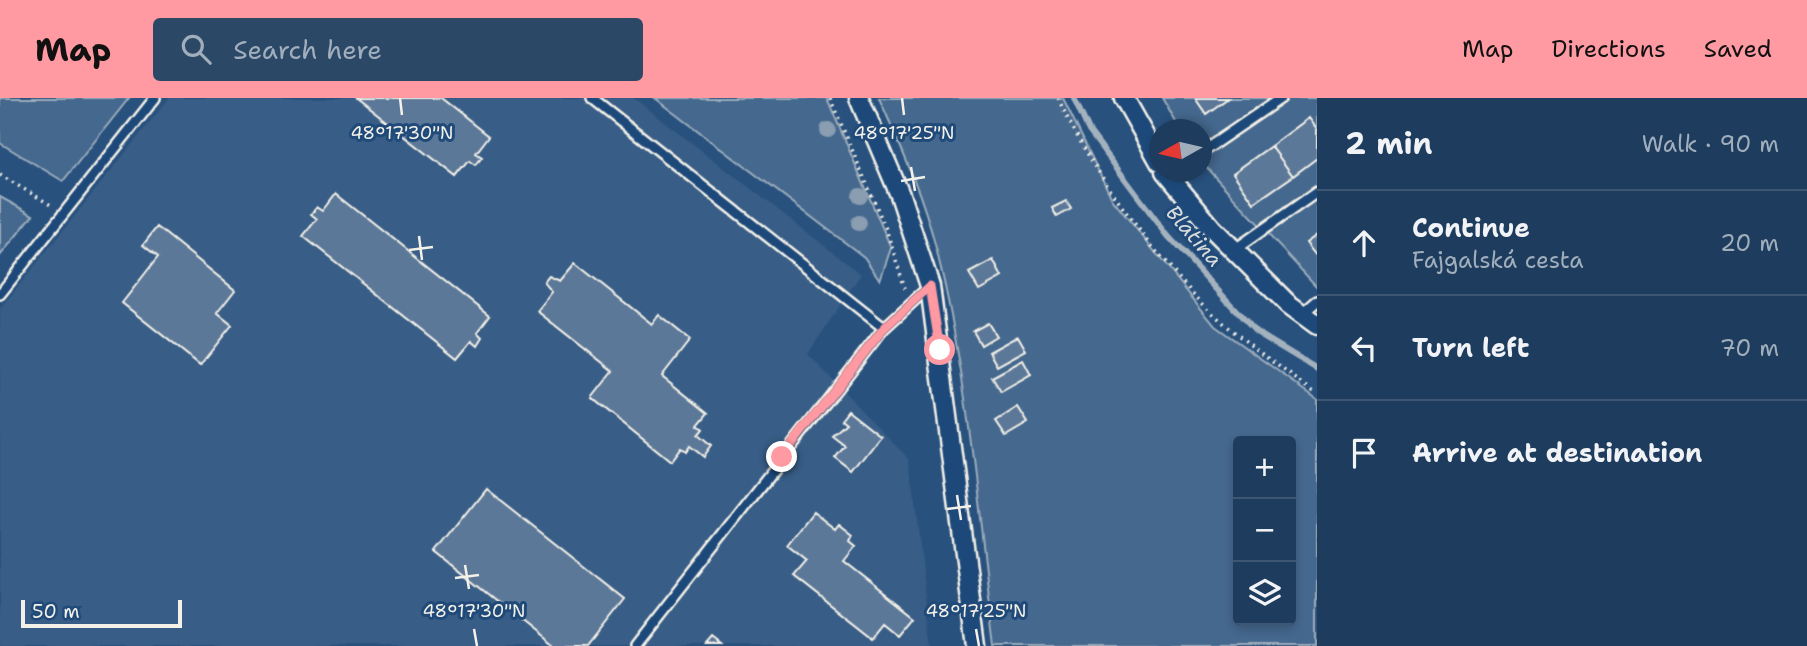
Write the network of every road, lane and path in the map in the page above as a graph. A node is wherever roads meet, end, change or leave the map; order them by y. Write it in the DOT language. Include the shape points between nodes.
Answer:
graph roads {
  1 [pos="155,98"];
  2 [pos="592,98"];
  3 [pos="830,98"];
  4 [pos="859,98"];
  5 [pos="1058,98"];
  6 [pos="1124,98"];
  7 [pos="1281,98"];
  8 [pos="1149,141"];
  9 [pos="1212,145"];
  10 [pos="0,174"];
  11 [pos="1176,182"];
  12 [pos="1317,191"];
  13 [pos="65,213"];
  14 [pos="1234,250"];
  15 [pos="898,261"];
  16 [pos="930,286"];
  17 [pos="0,294"];
  18 [pos="1317,301"];
  19 [pos="1302,314"];
  20 [pos="1317,325"];
  21 [pos="884,328"];
  22 [pos="1317,394"];
  23 [pos="635,646"];
  24 [pos="977,646"];
  1 -- 13 [label="lane"];
  2 -- 21 [label="lane"];
  3 -- 15 [label="path"];
  4 -- 16 [label="street" via="900,195"];
  5 -- 22 [label="path" via="1111,190 1203,303 1264,357"];
  6 -- 8 [label="street"];
  7 -- 9 [label="lane"];
  10 -- 13 [label="path"];
  11 -- 14 [label="street"];
  12 -- 14 [label="lane"];
  13 -- 17 [label="lane"];
  14 -- 19 [label="street"];
  16 -- 21 [label="lane"];
  16 -- 24 [label="street"];
  18 -- 19 [label="lane"];
  19 -- 20 [label="street"];
  21 -- 23 [label="lane"];
}
